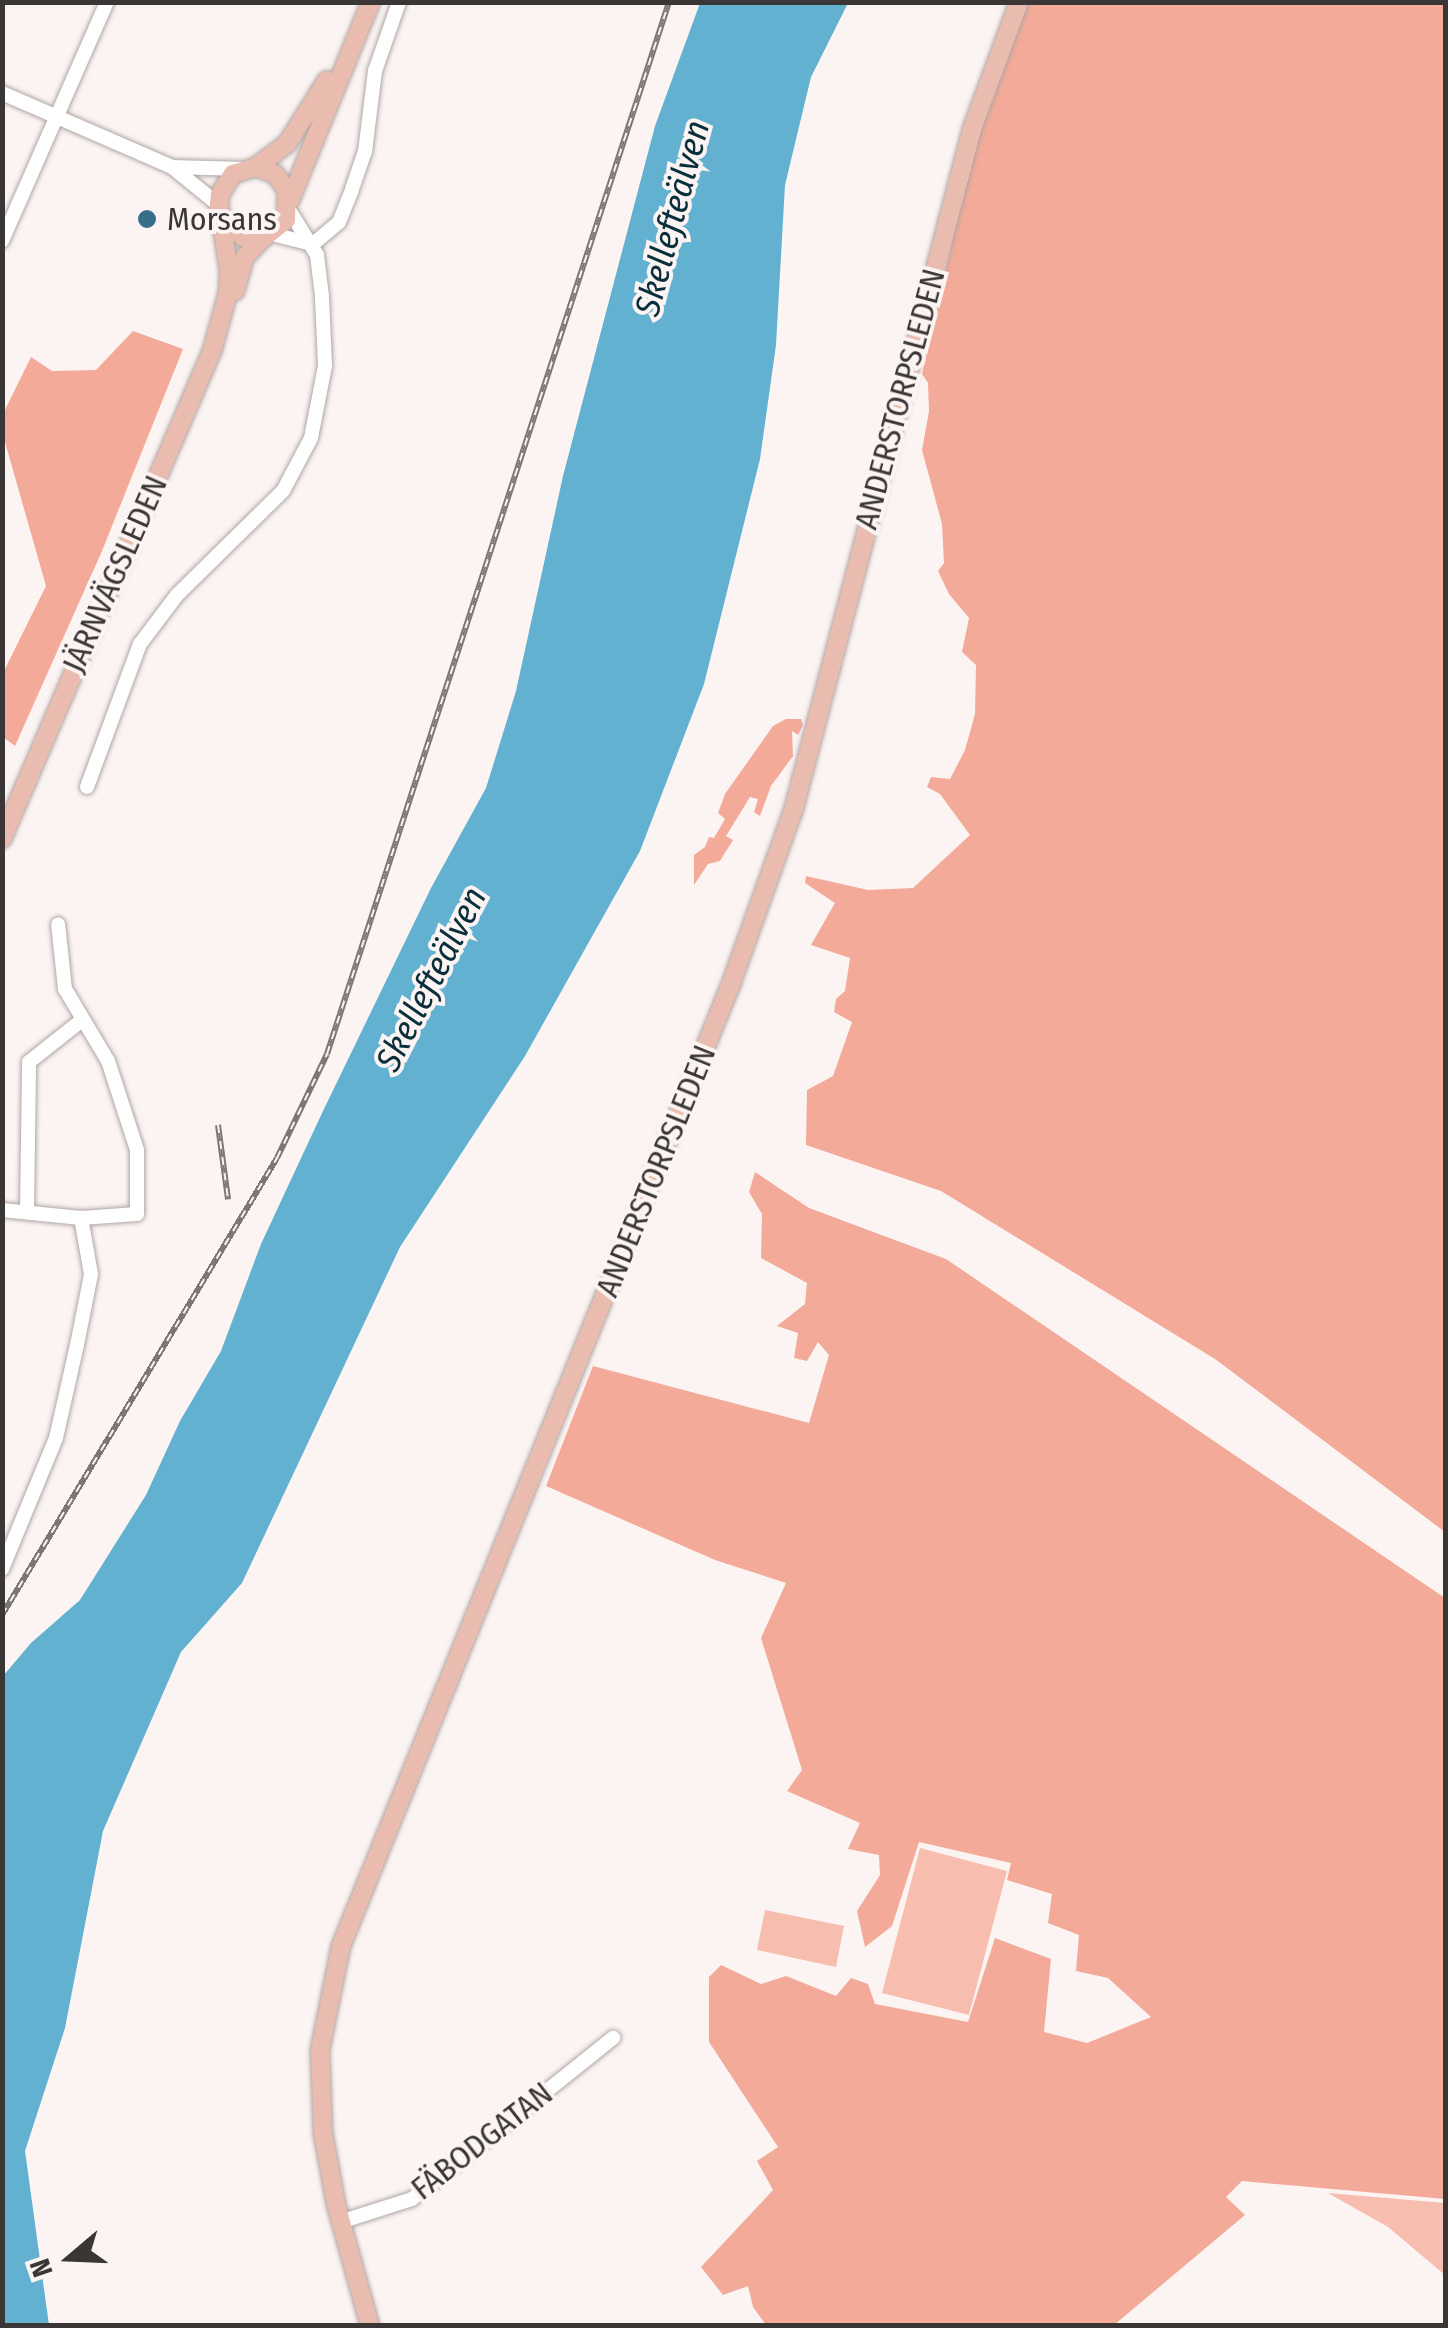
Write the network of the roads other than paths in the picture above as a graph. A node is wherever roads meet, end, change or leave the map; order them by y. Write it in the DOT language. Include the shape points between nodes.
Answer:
graph roads {
  1 [pos="107,2"];
  2 [pos="362,2"];
  3 [pos="371,2"];
  4 [pos="400,2"];
  5 [pos="1018,2"];
  6 [pos="2,93"];
  7 [pos="56,116"];
  8 [pos="172,167"];
  9 [pos="250,168"];
  10 [pos="290,205"];
  11 [pos="220,212"];
  12 [pos="268,236"];
  13 [pos="2,241"];
  14 [pos="313,244"];
  15 [pos="226,309"];
  16 [pos="86,787"];
  17 [pos="2,839"];
  18 [pos="58,924"];
  19 [pos="81,1021"];
  20 [pos="2,1210"];
  21 [pos="27,1212"];
  22 [pos="81,1218"];
  23 [pos="2,1569"];
  24 [pos="613,2038"];
  25 [pos="340,2222"];
  26 [pos="370,2326"];
  1 -- 7 [label="street"];
  2 -- 9 [label="main road" via="303,123 276,156"];
  3 -- 10 [label="main road"];
  4 -- 14 [label="street" via="375,71 365,152 338,222"];
  5 -- 25 [label="main road, ANDERSTORPSLEDEN" via="972,129 794,808 730,988 341,1946 320,2050 323,2133"];
  6 -- 7 [label="street"];
  7 -- 8 [label="street"];
  7 -- 13 [label="street"];
  8 -- 9 [label="street"];
  8 -- 11 [label="street"];
  9 -- 10 [label="main road" via="282,181"];
  9 -- 11 [label="main road" via="225,183"];
  10 -- 12 [label="main road"];
  10 -- 14 [label="street"];
  11 -- 12 [label="main road" via="243,237"];
  11 -- 15 [label="main road, JÄRNVÄGSLEDEN" via="229,271"];
  12 -- 14 [label="street"];
  12 -- 15 [label="main road, JÄRNVÄGSLEDEN" via="245,258"];
  14 -- 16 [label="street" via="325,366 302,460 282,492 153,624 124,680"];
  15 -- 17 [label="main road, JÄRNVÄGSLEDEN"];
  18 -- 19 [label="street" via="62,979"];
  19 -- 21 [label="street" via="29,1062"];
  19 -- 22 [label="street" via="108,1062 140,1171 137,1214"];
  20 -- 21 [label="street"];
  21 -- 22 [label="street"];
  22 -- 23 [label="street" via="90,1274 75,1357 56,1438"];
  24 -- 25 [label="street, FÄBODGATAN" via="412,2198"];
  25 -- 26 [label="main road, ANDERSTORPSLEDEN"];
}
